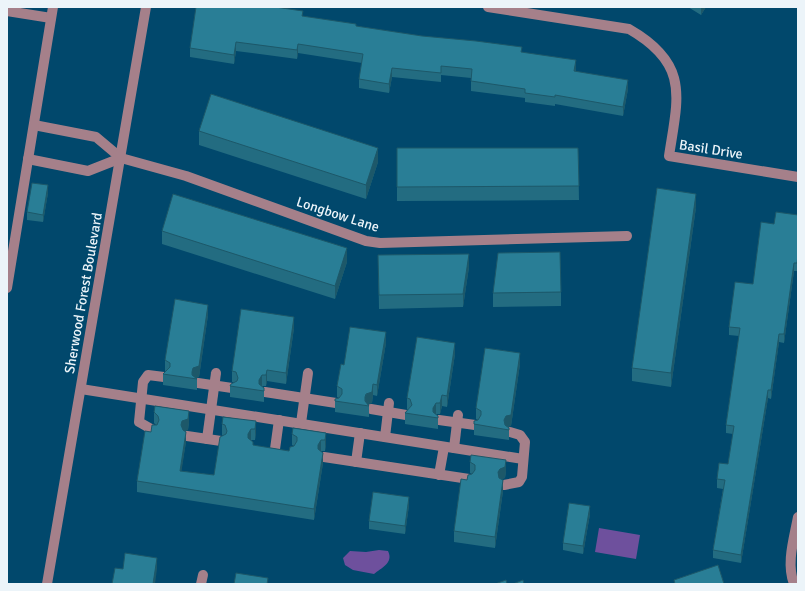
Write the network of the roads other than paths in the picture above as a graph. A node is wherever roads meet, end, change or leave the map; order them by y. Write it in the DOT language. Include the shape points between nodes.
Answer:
graph roads {
  1 [pos="53,7"];
  2 [pos="146,7"];
  3 [pos="488,7"];
  4 [pos="7,11"];
  5 [pos="51,18"];
  6 [pos="34,124"];
  7 [pos="121,158"];
  8 [pos="28,159"];
  9 [pos="798,177"];
  10 [pos="627,236"];
  11 [pos="7,288"];
  12 [pos="216,373"];
  13 [pos="308,373"];
  14 [pos="164,377"];
  15 [pos="198,383"];
  16 [pos="214,386"];
  17 [pos="232,388"];
  18 [pos="81,389"];
  19 [pos="265,392"];
  20 [pos="141,398"];
  21 [pos="304,399"];
  22 [pos="336,403"];
  23 [pos="388,407"];
  24 [pos="211,409"];
  25 [pos="371,409"];
  26 [pos="406,415"];
  27 [pos="457,419"];
  28 [pos="279,420"];
  29 [pos="439,420"];
  30 [pos="301,423"];
  31 [pos="475,425"];
  32 [pos="152,430"];
  33 [pos="510,432"];
  34 [pos="360,433"];
  35 [pos="187,436"];
  36 [pos="385,437"];
  37 [pos="206,439"];
  38 [pos="221,441"];
  39 [pos="261,447"];
  40 [pos="449,447"];
  41 [pos="324,457"];
  42 [pos="523,459"];
  43 [pos="356,462"];
  44 [pos="439,475"];
  45 [pos="469,479"];
  46 [pos="504,485"];
  47 [pos="798,517"];
  48 [pos="47,584"];
  49 [pos="794,584"];
  1 -- 5 [label="street"];
  2 -- 7 [label="street, Sherwood Forest Boulevard"];
  3 -- 9 [label="street, Basil Drive" via="629,29 658,50 668,62 674,76 677,91 669,156"];
  4 -- 5 [label="street"];
  5 -- 6 [label="street"];
  6 -- 7 [label="street" via="96,137"];
  6 -- 8 [label="street"];
  7 -- 8 [label="street" via="88,171"];
  7 -- 10 [label="street, Longbow Lane" via="186,176 366,241 380,243"];
  7 -- 18 [label="street, Sherwood Forest Boulevard"];
  8 -- 11 [label="street"];
  12 -- 16 [label="street"];
  13 -- 21 [label="street"];
  14 -- 20 [label="street" via="148,375 143,382"];
  15 -- 16 [label="street"];
  16 -- 17 [label="street"];
  16 -- 24 [label="street"];
  18 -- 20 [label="street"];
  18 -- 48 [label="street, Sherwood Forest Boulevard"];
  19 -- 21 [label="street"];
  20 -- 24 [label="street"];
  20 -- 32 [label="street" via="139,422"];
  21 -- 22 [label="street"];
  21 -- 30 [label="street"];
  23 -- 25 [label="street"];
  23 -- 26 [label="street"];
  23 -- 36 [label="street"];
  24 -- 28 [label="street"];
  24 -- 37 [label="street"];
  27 -- 29 [label="street"];
  27 -- 31 [label="street"];
  27 -- 40 [label="street"];
  28 -- 30 [label="street"];
  28 -- 39 [label="street" via="279,450"];
  30 -- 34 [label="street"];
  33 -- 42 [label="street" via="520,434 525,442"];
  34 -- 36 [label="street"];
  34 -- 43 [label="street"];
  35 -- 37 [label="street"];
  36 -- 40 [label="street"];
  37 -- 38 [label="street"];
  40 -- 42 [label="street"];
  40 -- 44 [label="street"];
  41 -- 43 [label="street"];
  42 -- 46 [label="street" via="522,477 519,482"];
  43 -- 44 [label="street"];
  44 -- 45 [label="street"];
  47 -- 49 [label="street" via="790,562"];
}
